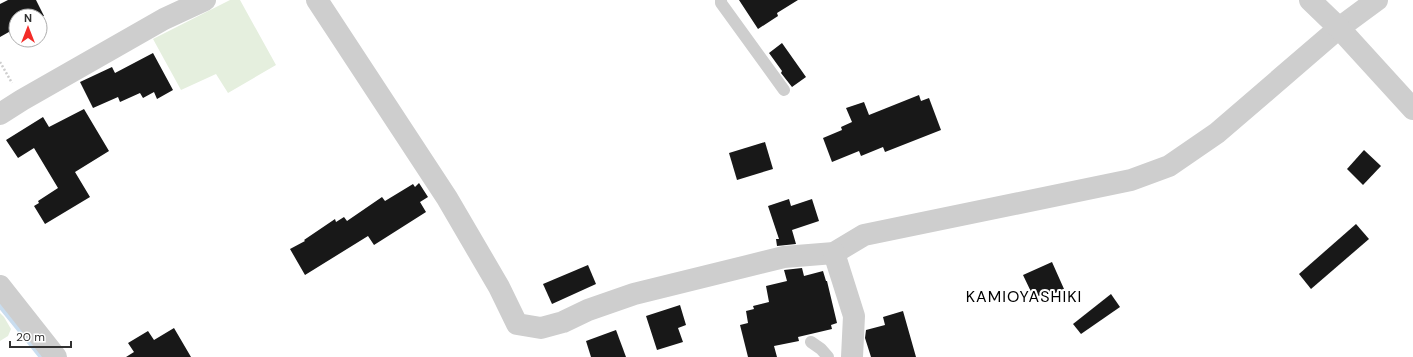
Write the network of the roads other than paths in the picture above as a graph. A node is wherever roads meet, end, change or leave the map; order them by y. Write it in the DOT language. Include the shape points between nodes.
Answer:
graph roads {
  1 [pos="205,0"];
  2 [pos="317,0"];
  3 [pos="721,0"];
  4 [pos="1310,0"];
  5 [pos="1377,0"];
  6 [pos="1339,28"];
  7 [pos="784,90"];
  8 [pos="1413,110"];
  9 [pos="0,114"];
  10 [pos="834,253"];
  11 [pos="0,286"];
  12 [pos="811,342"];
  13 [pos="56,357"];
  14 [pos="828,357"];
  15 [pos="852,357"];
  1 -- 9 [label="street" via="164,19"];
  2 -- 10 [label="street" via="447,198 500,287 517,324 541,328 634,294 784,257"];
  3 -- 7 [label="lane"];
  4 -- 6 [label="street"];
  5 -- 6 [label="street"];
  6 -- 8 [label="street"];
  6 -- 10 [label="street" via="1217,133 1169,166 1131,180 864,235"];
  10 -- 15 [label="street" via="854,316"];
  11 -- 13 [label="street"];
  12 -- 14 [label="lane"];
}
